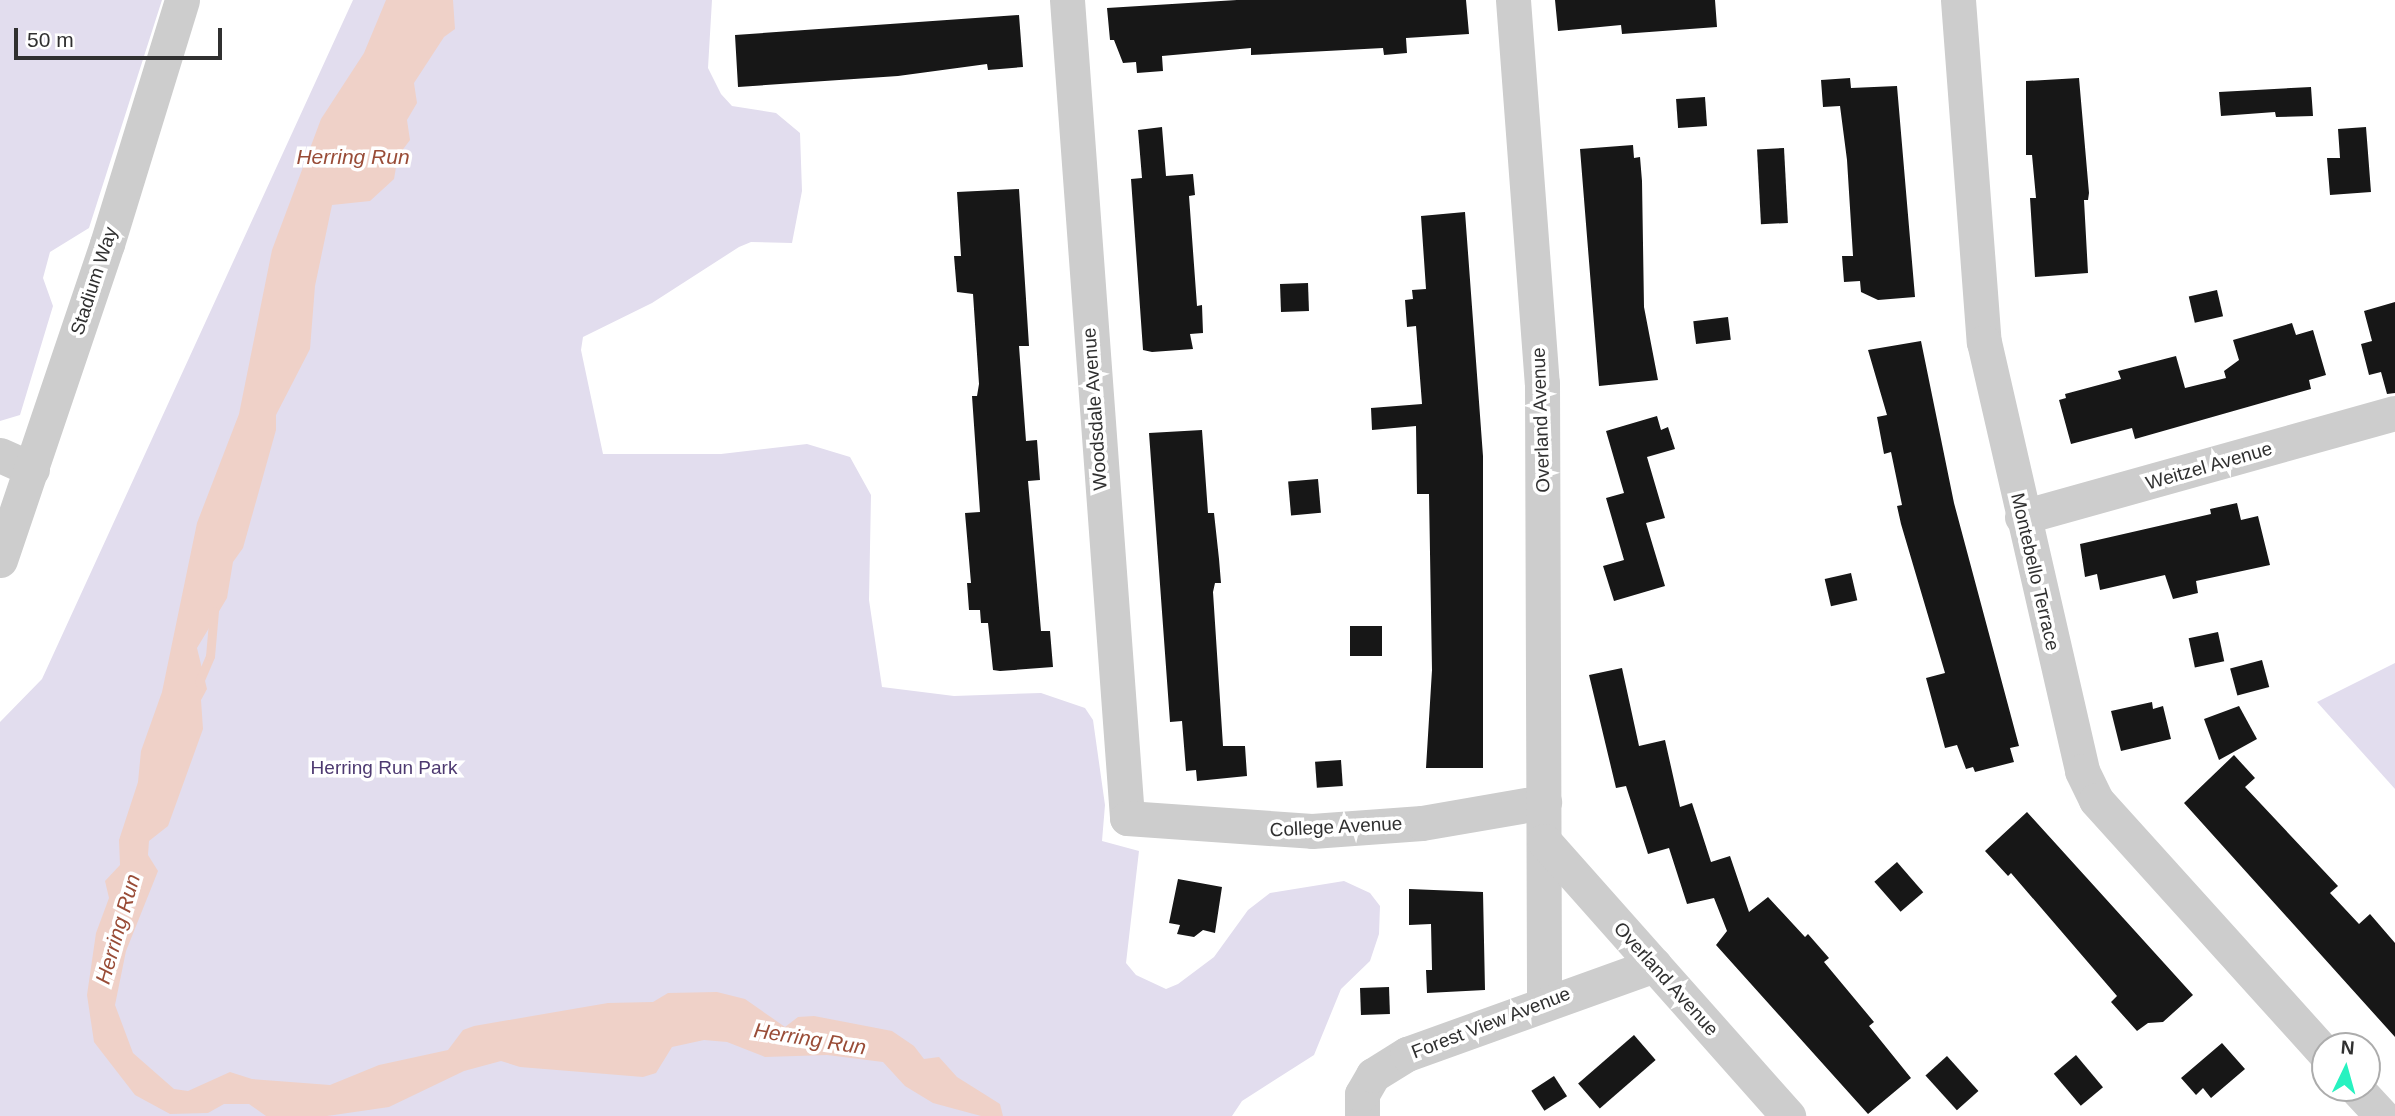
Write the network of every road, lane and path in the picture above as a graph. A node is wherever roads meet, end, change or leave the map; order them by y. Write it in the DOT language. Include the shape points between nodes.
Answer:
graph roads {
  1 [pos="182,0"];
  2 [pos="1067,0"];
  3 [pos="1513,0"];
  4 [pos="1958,0"];
  5 [pos="2395,413"];
  6 [pos="0,455"];
  7 [pos="32,469"];
  8 [pos="2022,517"];
  9 [pos="0,560"];
  10 [pos="1544,802"];
  11 [pos="1127,818"];
  12 [pos="1545,841"];
  13 [pos="1654,965"];
  14 [pos="1545,1002"];
  15 [pos="2311,1037"];
  16 [pos="2369,1102"];
  17 [pos="1362,1116"];
  18 [pos="1788,1116"];
  19 [pos="2382,1116"];
  1 -- 7 [label="street, Stadium Way"];
  2 -- 11 [label="street, Woodsdale Avenue"];
  3 -- 10 [label="street, Overland Avenue" via="1542,383"];
  4 -- 8 [label="street, Montebello Terrace" via="1978,310"];
  5 -- 8 [label="street, Weitzel Avenue"];
  6 -- 7 [label="street"];
  7 -- 9 [label="street, Stadium Way"];
  8 -- 15 [label="street, Montebello Terrace" via="2088,786"];
  10 -- 11 [label="street, College Avenue" via="1422,822 1312,831"];
  10 -- 12 [label="street, Overland Avenue"];
  12 -- 13 [label="street, Overland Avenue"];
  12 -- 14 [label="street, Overland Avenue"];
  13 -- 14 [label="street, Forest View Avenue"];
  13 -- 18 [label="street, Overland Avenue"];
  14 -- 17 [label="street, Forest View Avenue" via="1396,1061 1373,1075 1362,1094"];
  16 -- 19 [label="street"];
}
